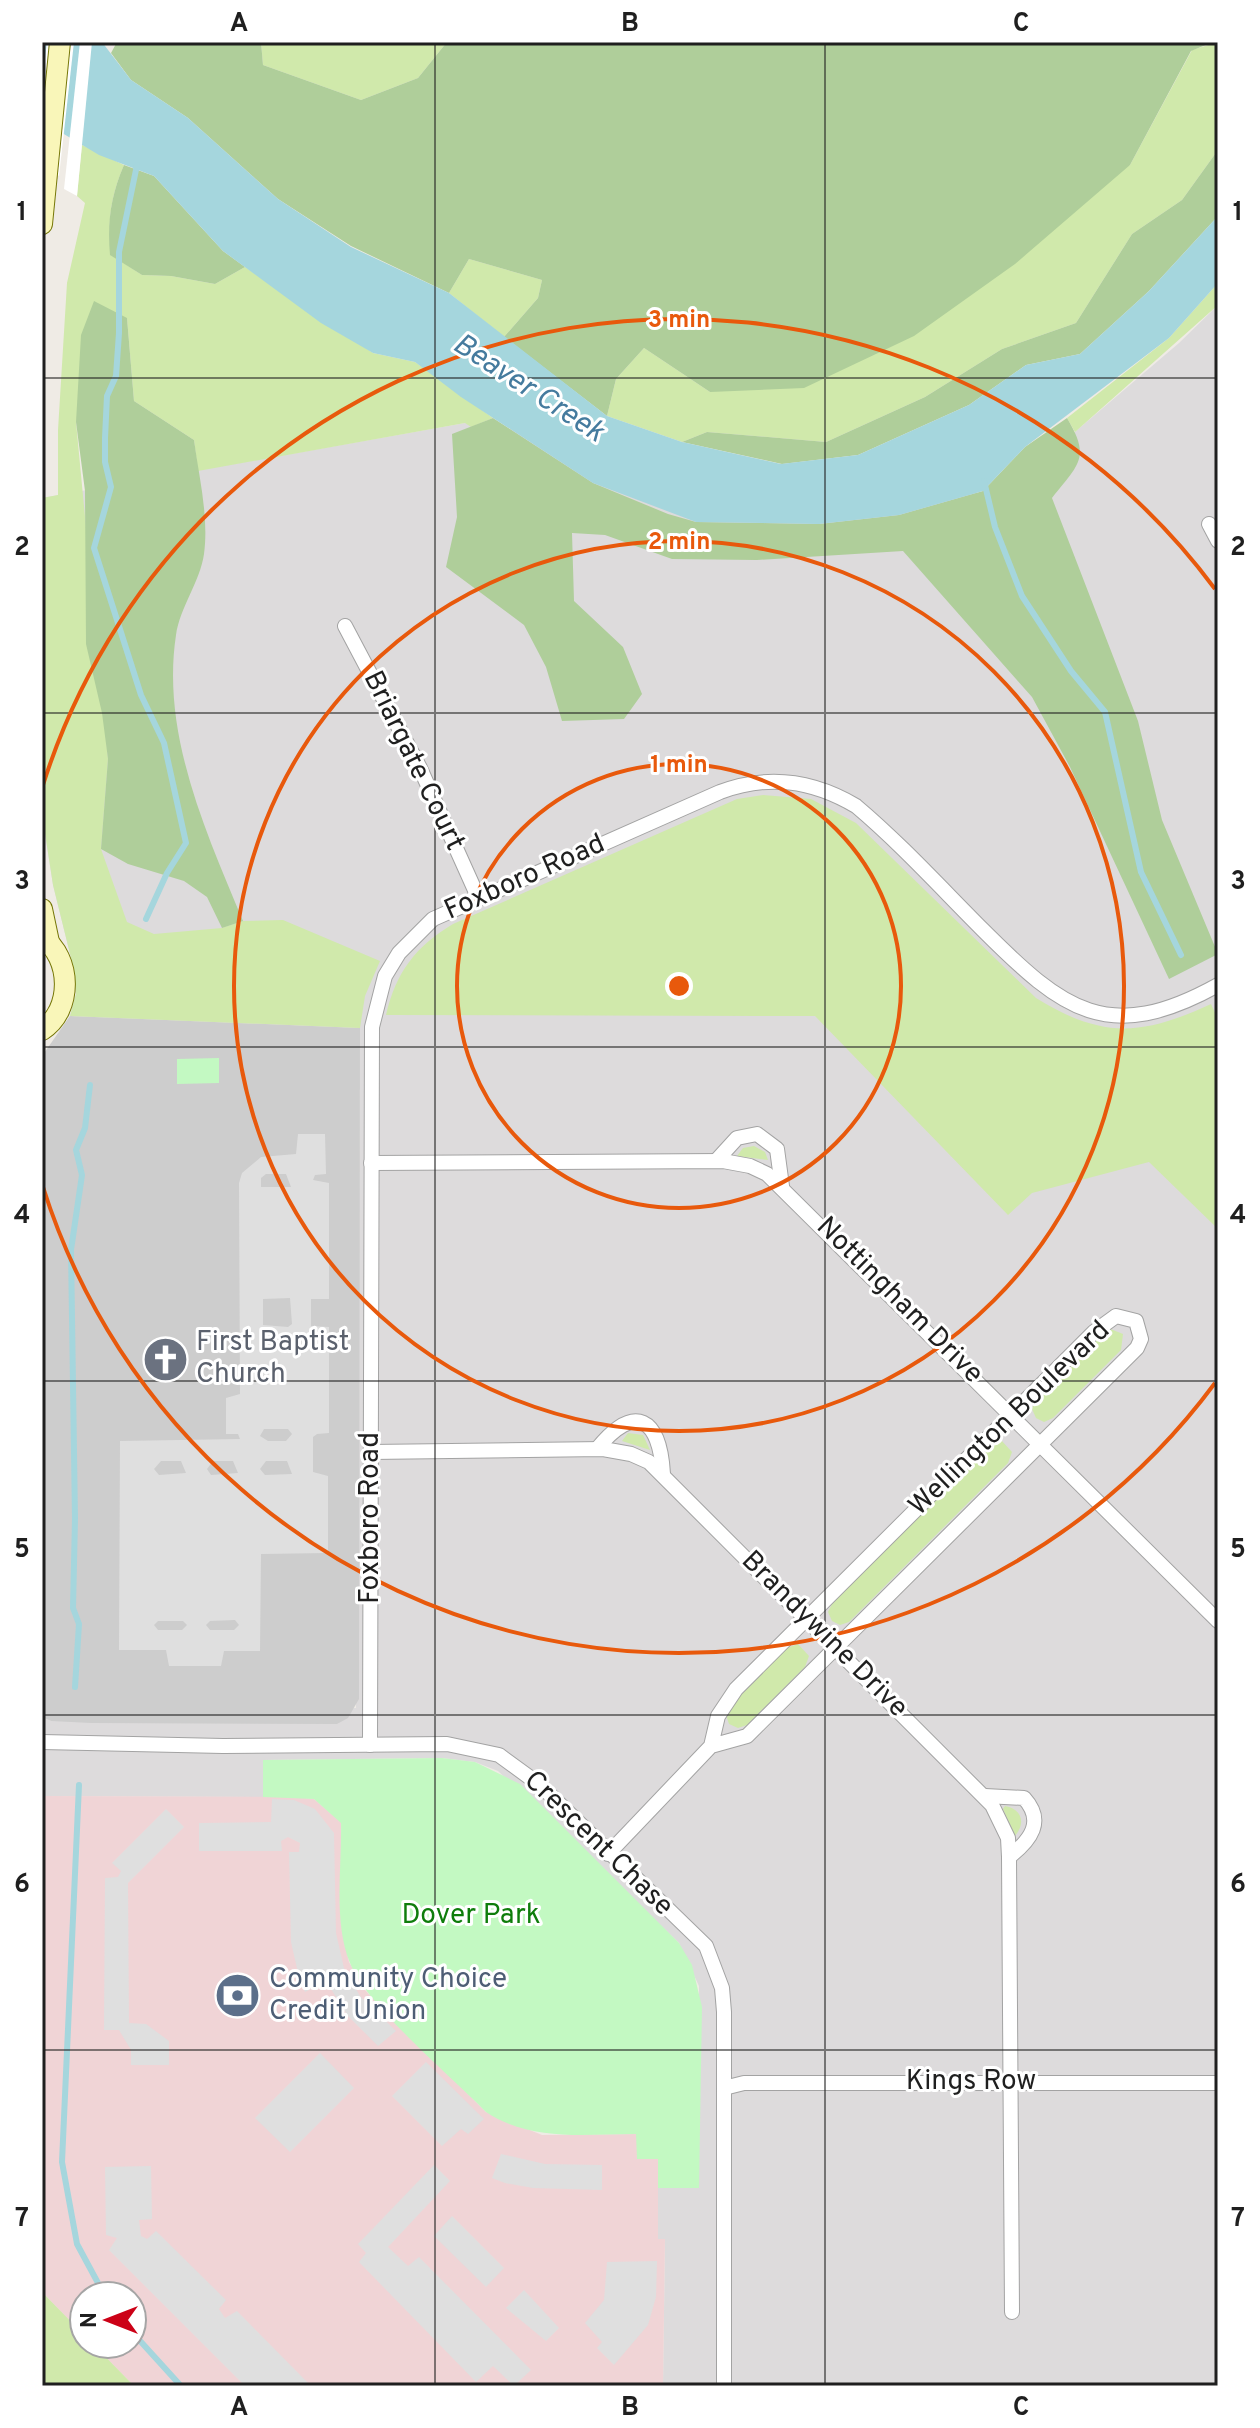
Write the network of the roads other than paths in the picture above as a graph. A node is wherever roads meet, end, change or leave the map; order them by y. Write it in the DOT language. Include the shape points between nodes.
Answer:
graph roads {
  1 [pos="60,42"];
  2 [pos="42,224"];
  3 [pos="1209,524"];
  4 [pos="1218,541"];
  5 [pos="345,626"];
  6 [pos="478,897"];
  7 [pos="42,909"];
  8 [pos="45,939"];
  9 [pos="1218,985"];
  10 [pos="44,1030"];
  11 [pos="716,1161"];
  12 [pos="371,1163"];
  13 [pos="782,1186"];
  14 [pos="1012,1413"];
  15 [pos="1041,1443"];
  16 [pos="597,1449"];
  17 [pos="371,1452"];
  18 [pos="663,1474"];
  19 [pos="807,1619"];
  20 [pos="1218,1621"];
  21 [pos="837,1649"];
  22 [pos="42,1742"];
  23 [pos="370,1745"];
  24 [pos="711,1746"];
  25 [pos="985,1796"];
  26 [pos="608,1854"];
  27 [pos="1009,1857"];
  28 [pos="1009,2082"];
  29 [pos="1218,2083"];
  30 [pos="724,2088"];
  31 [pos="1012,2312"];
  32 [pos="724,2386"];
  1 -- 2 [label="street"];
  3 -- 4 [label="street"];
  5 -- 6 [label="street, Briargate Court" via="420,768"];
  6 -- 9 [label="street, Foxboro Road" via="720,792 760,781 788,781 834,793 856,806 1028,974 1067,1002 1114,1015 1142,1015 1179,1005"];
  6 -- 12 [label="street, Foxboro Road" via="433,919 385,976 372,1027"];
  7 -- 8 [label="street"];
  8 -- 10 [label="street" via="62,961 66,984 61,1007"];
  11 -- 12 [label="street, Nottingham Drive"];
  11 -- 13 [label="street, Nottingham Drive" via="750,1166"];
  11 -- 13 [label="street" via="737,1138 757,1134 777,1149"];
  12 -- 17 [label="street, Foxboro Road"];
  13 -- 14 [label="street, Nottingham Drive"];
  14 -- 15 [label="street, Nottingham Drive"];
  14 -- 15 [label="street, Wellington Boulevard" via="1108,1320 1127,1316 1136,1321 1141,1339 1137,1348"];
  14 -- 19 [label="street, Wellington Boulevard"];
  15 -- 20 [label="street, Nottingham Drive"];
  15 -- 21 [label="street, Wellington Boulevard"];
  16 -- 17 [label="street, Brandywine Drive"];
  16 -- 18 [label="street, Brandywine Drive" via="631,1454"];
  16 -- 18 [label="street" via="616,1428 642,1423 659,1438"];
  17 -- 23 [label="street, Foxboro Road"];
  18 -- 19 [label="street, Brandywine Drive"];
  19 -- 21 [label="street, Brandywine Drive"];
  19 -- 24 [label="street, Wellington Boulevard" via="723,1705"];
  21 -- 24 [label="street, Wellington Boulevard" via="747,1736"];
  21 -- 25 [label="street, Brandywine Drive"];
  22 -- 23 [label="street, Crescent Chase"];
  23 -- 26 [label="street, Crescent Chase" via="447,1744 499,1755 540,1785"];
  24 -- 26 [label="street, Wellington Boulevard"];
  25 -- 27 [label="street, Brandywine Drive" via="1001,1820"];
  25 -- 27 [label="street" via="1024,1798 1033,1807 1033,1834"];
  26 -- 30 [label="street, Crescent Chase" via="711,1956 722,1988"];
  27 -- 28 [label="street, Brandywine Drive"];
  28 -- 29 [label="street, Kings Row"];
  28 -- 30 [label="street, Kings Row" via="744,2083"];
  28 -- 31 [label="street, Brandywine Drive"];
  30 -- 32 [label="street, Crescent Chase"];
}
